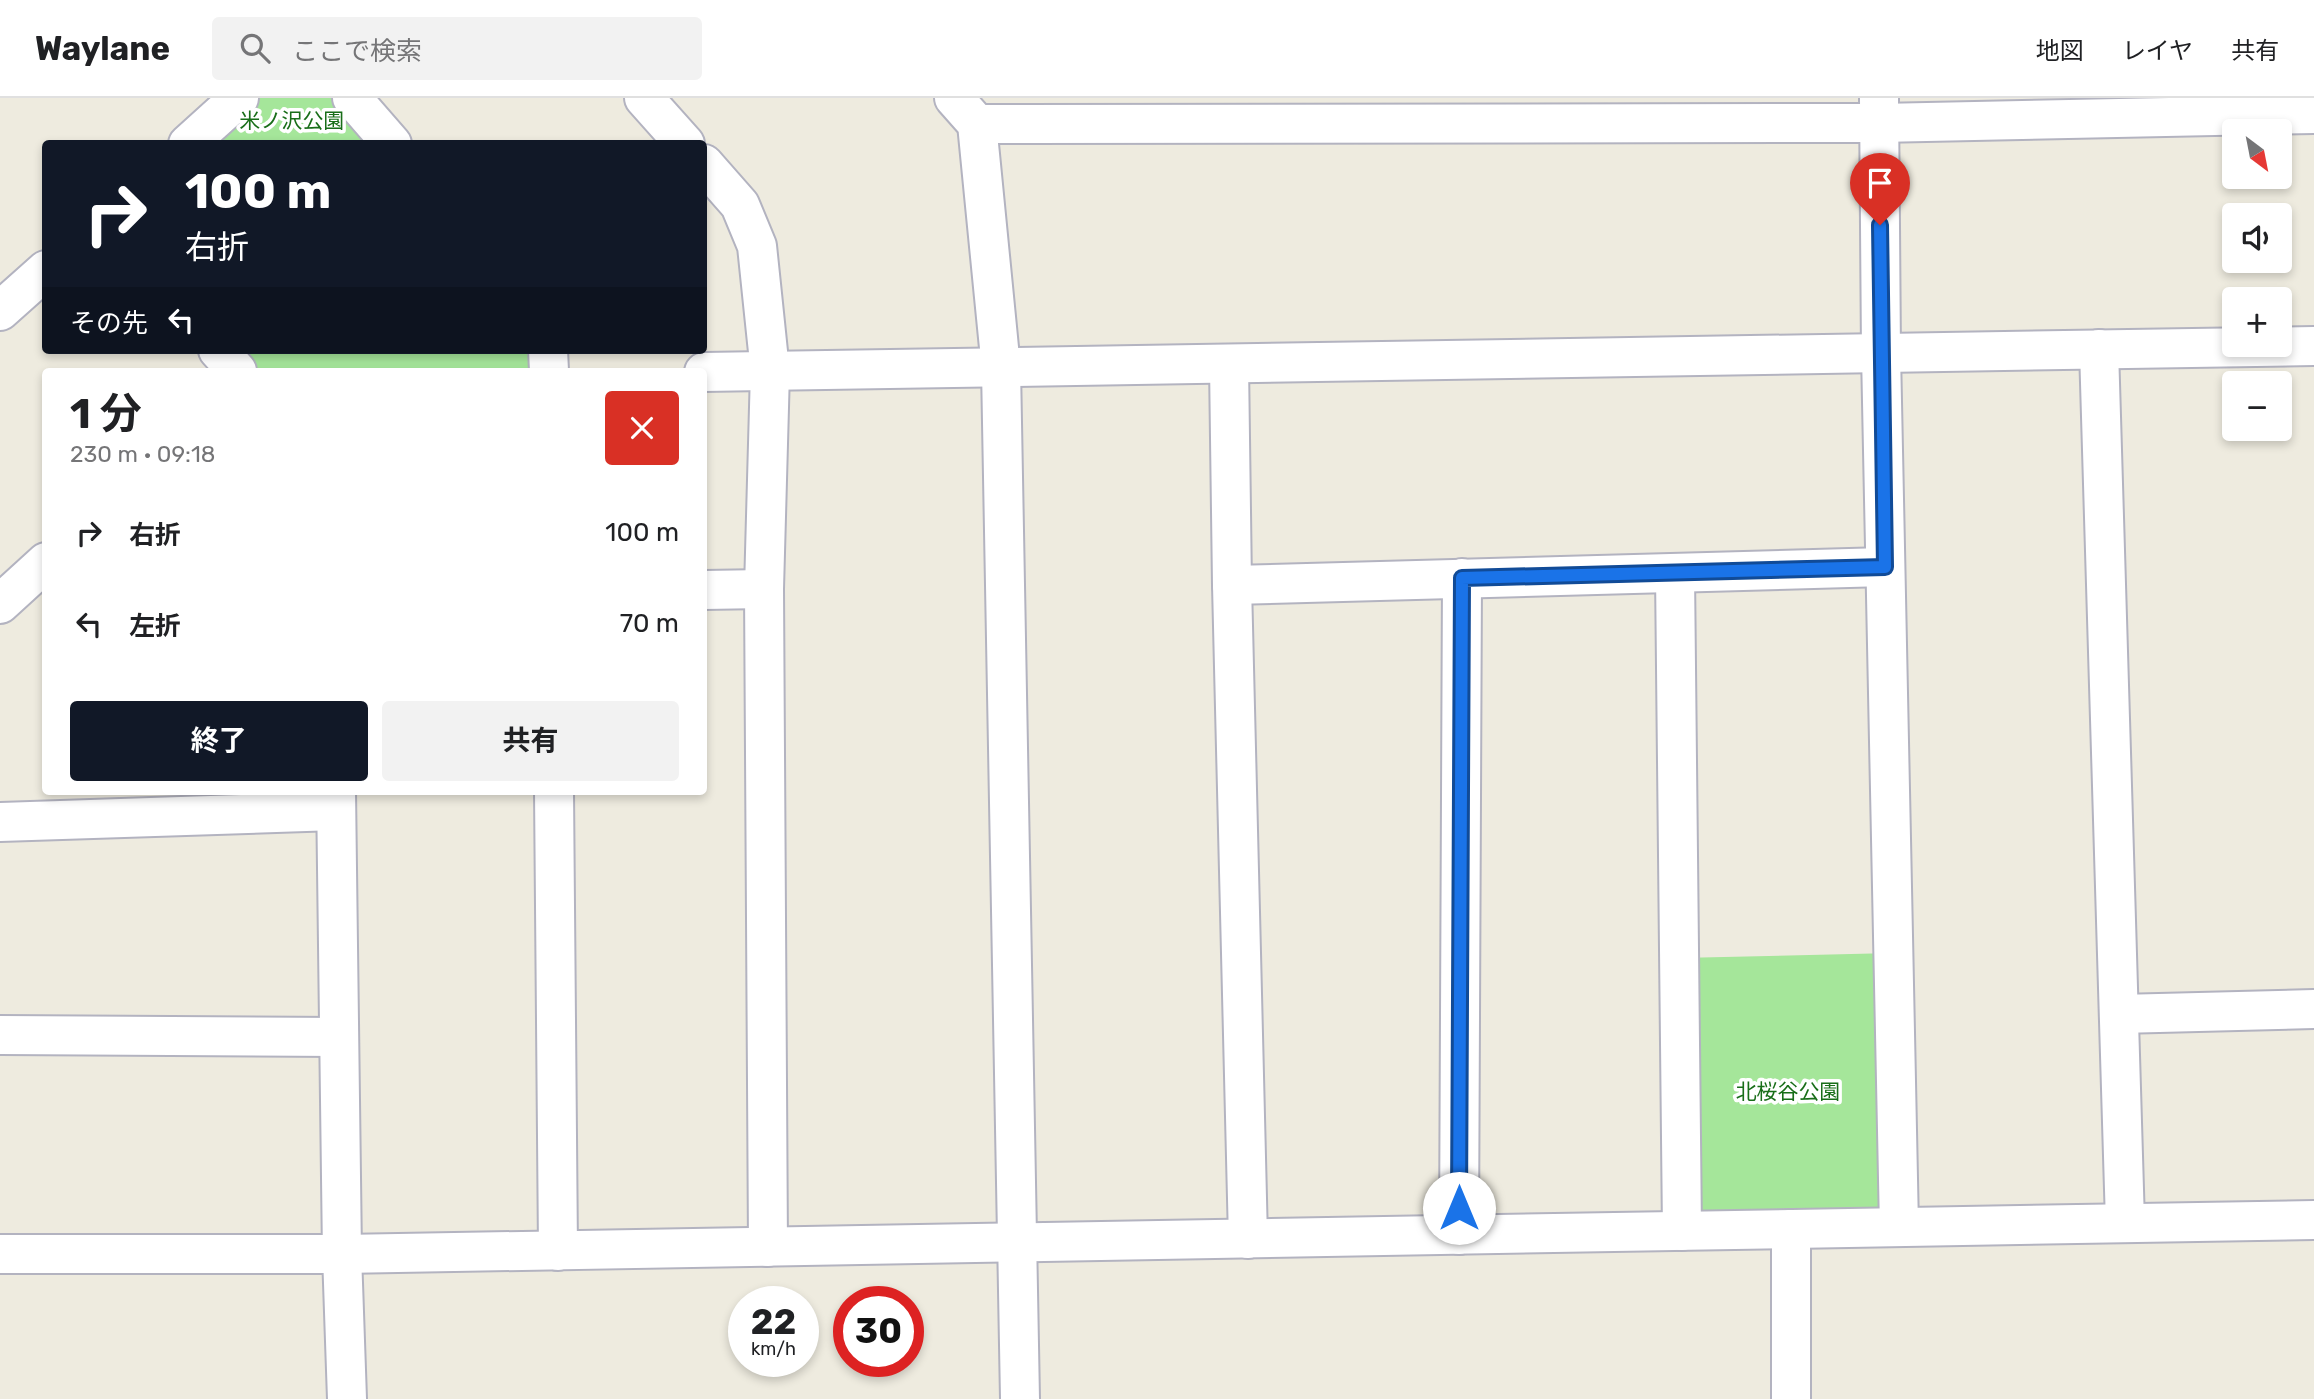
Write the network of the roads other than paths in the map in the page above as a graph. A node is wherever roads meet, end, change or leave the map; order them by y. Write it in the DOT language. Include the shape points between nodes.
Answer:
graph roads {
  1 [pos="239,98"];
  2 [pos="352,98"];
  3 [pos="644,98"];
  4 [pos="966,111"];
  5 [pos="1231,111"];
  6 [pos="1879,111"];
  7 [pos="2314,114"];
  8 [pos="192,140"];
  9 [pos="389,140"];
  10 [pos="681,140"];
  11 [pos="707,167"];
  12 [pos="42,274"];
  13 [pos="0,311"];
  14 [pos="2314,346"];
  15 [pos="2099,349"];
  16 [pos="1881,353"];
  17 [pos="222,354"];
  18 [pos="1229,363"];
  19 [pos="234,368"];
  20 [pos="1001,368"];
  21 [pos="770,371"];
  22 [pos="707,372"];
  23 [pos="42,567"];
  24 [pos="1885,567"];
  25 [pos="1675,573"];
  26 [pos="1462,578"];
  27 [pos="1232,585"];
  28 [pos="764,589"];
  29 [pos="707,590"];
  30 [pos="19,596"];
  31 [pos="554,795"];
  32 [pos="336,801"];
  33 [pos="0,822"];
  34 [pos="2314,1009"];
  35 [pos="2119,1014"];
  36 [pos="0,1035"];
  37 [pos="339,1037"];
  38 [pos="2314,1220"];
  39 [pos="2125,1223"];
  40 [pos="1899,1227"];
  41 [pos="1791,1229"];
  42 [pos="1682,1231"];
  43 [pos="1459,1235"];
  44 [pos="1248,1238"];
  45 [pos="1016,1243"];
  46 [pos="768,1247"];
  47 [pos="558,1251"];
  48 [pos="0,1254"];
  49 [pos="342,1254"];
  50 [pos="347,1399"];
  51 [pos="1020,1399"];
  52 [pos="1791,1399"];
  1 -- 8 [label="street"];
  2 -- 9 [label="street"];
  3 -- 10 [label="street"];
  4 -- 5 [label="street"];
  4 -- 20 [label="street"];
  5 -- 6 [label="street"];
  6 -- 7 [label="street"];
  6 -- 16 [label="street"];
  11 -- 21 [label="street" via="740,205 757,246"];
  12 -- 13 [label="street"];
  14 -- 15 [label="street"];
  15 -- 16 [label="street"];
  15 -- 35 [label="street"];
  16 -- 18 [label="street"];
  16 -- 24 [label="street"];
  17 -- 19 [label="street"];
  18 -- 20 [label="street"];
  18 -- 27 [label="street"];
  20 -- 21 [label="street"];
  20 -- 45 [label="street"];
  21 -- 22 [label="street"];
  21 -- 28 [label="street"];
  23 -- 30 [label="street"];
  24 -- 25 [label="street"];
  24 -- 40 [label="street"];
  25 -- 26 [label="street"];
  25 -- 42 [label="street"];
  26 -- 27 [label="street"];
  26 -- 43 [label="street"];
  27 -- 44 [label="street"];
  28 -- 29 [label="street"];
  28 -- 46 [label="street"];
  31 -- 47 [label="street"];
  32 -- 33 [label="street"];
  32 -- 37 [label="street"];
  34 -- 35 [label="street"];
  35 -- 39 [label="street"];
  36 -- 37 [label="street"];
  37 -- 49 [label="street"];
  38 -- 39 [label="street"];
  39 -- 40 [label="street"];
  40 -- 41 [label="street"];
  41 -- 42 [label="street"];
  41 -- 52 [label="street"];
  42 -- 43 [label="street"];
  43 -- 44 [label="street"];
  44 -- 45 [label="street"];
  45 -- 46 [label="street"];
  45 -- 51 [label="street"];
  46 -- 47 [label="street"];
  47 -- 49 [label="street"];
  48 -- 49 [label="street"];
  49 -- 50 [label="street"];
}
